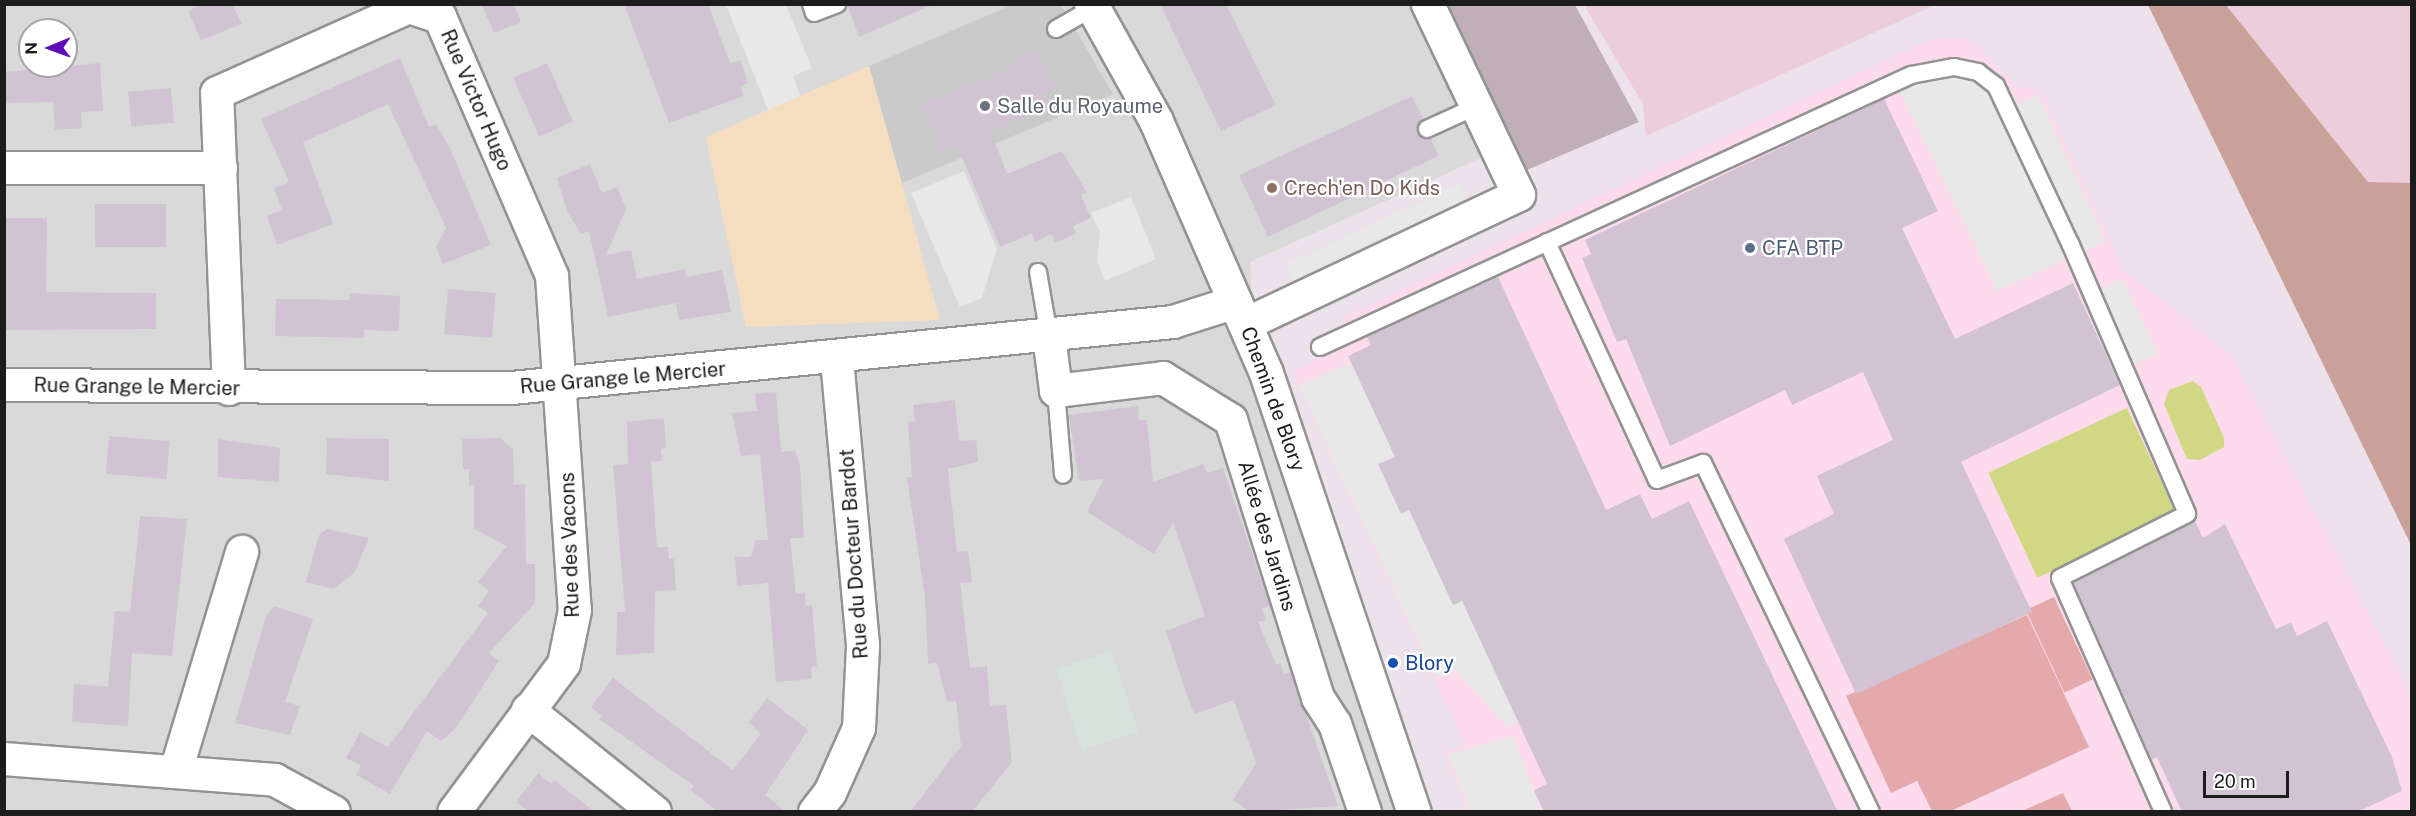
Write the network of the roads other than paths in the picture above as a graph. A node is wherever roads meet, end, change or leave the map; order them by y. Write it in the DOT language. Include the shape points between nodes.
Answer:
graph roads {
  1 [pos="811,4"];
  2 [pos="837,4"];
  3 [pos="1428,4"];
  4 [pos="1092,6"];
  5 [pos="1056,29"];
  6 [pos="1477,106"];
  7 [pos="1427,129"];
  8 [pos="4,168"];
  9 [pos="221,168"];
  10 [pos="1547,242"];
  11 [pos="1038,272"];
  12 [pos="1241,313"];
  13 [pos="1049,336"];
  14 [pos="1320,347"];
  15 [pos="837,358"];
  16 [pos="4,385"];
  17 [pos="561,385"];
  18 [pos="229,389"];
  19 [pos="1056,391"];
  20 [pos="1063,475"];
  21 [pos="242,552"];
  22 [pos="528,710"];
  23 [pos="4,759"];
  24 [pos="176,771"];
  25 [pos="334,812"];
  26 [pos="454,812"];
  27 [pos="655,812"];
  28 [pos="815,812"];
  29 [pos="1365,812"];
  30 [pos="1414,812"];
  31 [pos="1871,812"];
  32 [pos="2163,812"];
  1 -- 2 [label="lane" via="814,13"];
  3 -- 6 [label="street"];
  4 -- 5 [label="lane"];
  4 -- 12 [label="street, Chemin de Blory" via="1156,121"];
  6 -- 7 [label="lane"];
  6 -- 12 [label="street, Rue Grange le Mercier" via="1519,195"];
  8 -- 9 [label="street"];
  9 -- 17 [label="street, Rue Victor Hugo" via="217,93 409,7 440,17 552,276"];
  9 -- 18 [label="street, Rue Victor Hugo"];
  10 -- 14 [label="lane"];
  10 -- 31 [label="lane" via="1657,480 1702,463"];
  10 -- 32 [label="lane" via="1911,75 1954,67 1978,72 1996,86 2077,256 2187,514 2060,578"];
  11 -- 13 [label="lane"];
  12 -- 13 [label="street, Rue Grange le Mercier"];
  12 -- 30 [label="street, Chemin de Blory"];
  13 -- 15 [label="street, Rue Grange le Mercier"];
  13 -- 19 [label="street"];
  15 -- 17 [label="street, Rue Grange le Mercier"];
  15 -- 28 [label="street, Rue du Docteur Bardot" via="863,645 859,728 830,793"];
  16 -- 18 [label="street, Rue Grange le Mercier"];
  17 -- 18 [label="street, Rue Grange le Mercier"];
  17 -- 22 [label="street, Rue des Vacons" via="572,642 564,664"];
  19 -- 20 [label="lane"];
  19 -- 29 [label="street, Allée des Jardins" via="1163,378 1231,420 1318,698 1335,724"];
  21 -- 24 [label="street"];
  22 -- 26 [label="street, Rue des Vacons"];
  22 -- 27 [label="street"];
  23 -- 24 [label="street"];
  24 -- 25 [label="street" via="275,780"];
}
